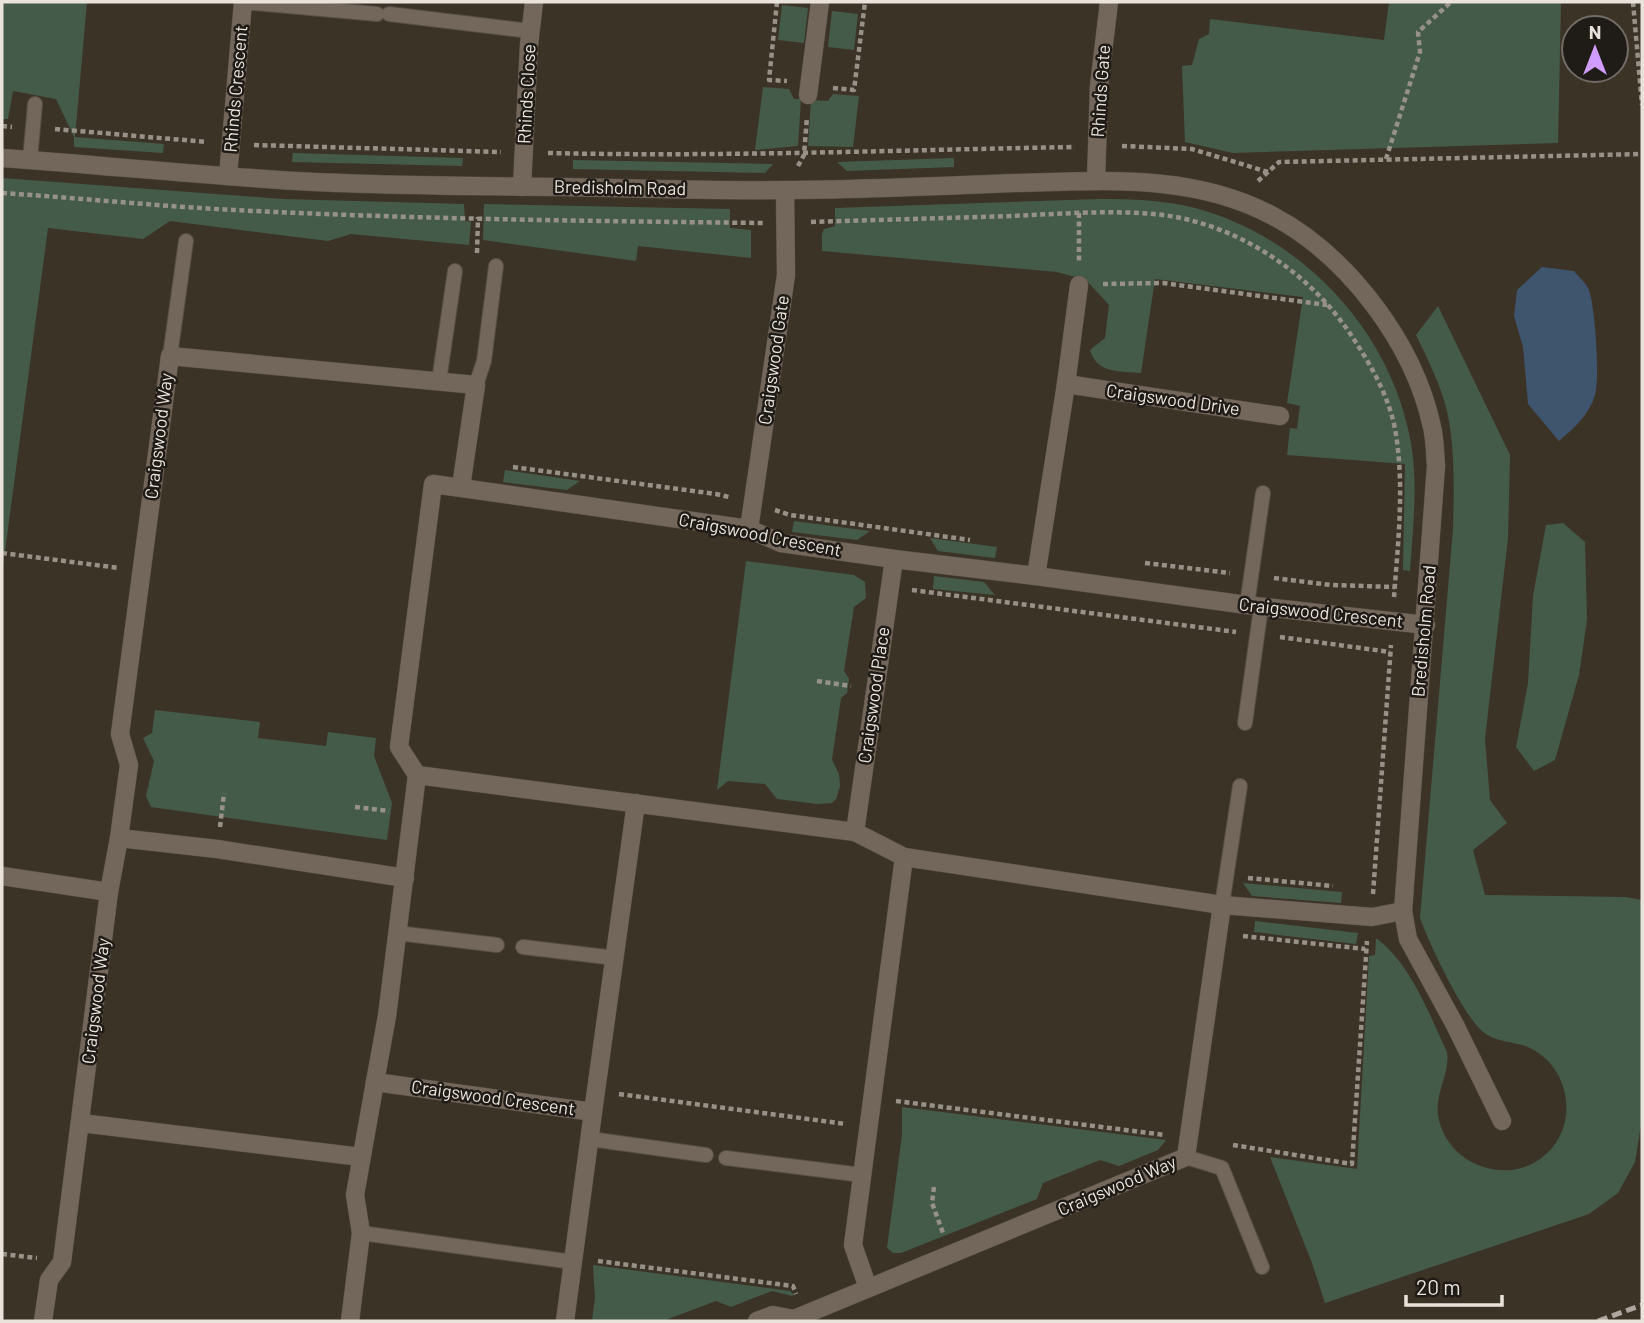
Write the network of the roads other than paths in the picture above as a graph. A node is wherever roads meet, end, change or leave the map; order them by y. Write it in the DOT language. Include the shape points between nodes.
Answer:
graph roads {
  1 [pos="243,2"];
  2 [pos="534,2"];
  3 [pos="820,2"];
  4 [pos="1109,2"];
  5 [pos="530,31"];
  6 [pos="808,95"];
  7 [pos="35,104"];
  8 [pos="2,158"];
  9 [pos="30,160"];
  10 [pos="228,176"];
  11 [pos="1096,181"];
  12 [pos="522,187"];
  13 [pos="785,190"];
  14 [pos="186,240"];
  15 [pos="496,265"];
  16 [pos="455,271"];
  17 [pos="1079,285"];
  18 [pos="170,356"];
  19 [pos="439,381"];
  20 [pos="1066,384"];
  21 [pos="476,385"];
  22 [pos="1280,416"];
  23 [pos="461,487"];
  24 [pos="1263,493"];
  25 [pos="749,529"];
  26 [pos="894,559"];
  27 [pos="1036,576"];
  28 [pos="1254,606"];
  29 [pos="1426,625"];
  30 [pos="1245,723"];
  31 [pos="417,775"];
  32 [pos="1240,786"];
  33 [pos="636,803"];
  34 [pos="855,832"];
  35 [pos="119,838"];
  36 [pos="904,857"];
  37 [pos="2,876"];
  38 [pos="405,878"];
  39 [pos="109,892"];
  40 [pos="1222,905"];
  41 [pos="1403,911"];
  42 [pos="397,933"];
  43 [pos="497,945"];
  44 [pos="523,947"];
  45 [pos="615,958"];
  46 [pos="375,1082"];
  47 [pos="593,1112"];
  48 [pos="1502,1121"];
  49 [pos="81,1123"];
  50 [pos="590,1139"];
  51 [pos="706,1154"];
  52 [pos="361,1157"];
  53 [pos="1186,1157"];
  54 [pos="726,1158"];
  55 [pos="862,1175"];
  56 [pos="361,1233"];
  57 [pos="573,1260"];
  58 [pos="1262,1267"];
  59 [pos="868,1288"];
  60 [pos="43,1321"];
  61 [pos="350,1321"];
  62 [pos="565,1321"];
  63 [pos="757,1321"];
  1 -- 5 [label="lane"];
  1 -- 10 [label="street, Rhinds Crescent"];
  2 -- 5 [label="street, Rhinds Close"];
  3 -- 6 [label="street"];
  4 -- 11 [label="street, Rhinds Gate" via="1099,86"];
  5 -- 12 [label="street, Rhinds Close"];
  7 -- 9 [label="lane"];
  8 -- 9 [label="street, Bredisholm Road"];
  9 -- 10 [label="street, Bredisholm Road"];
  10 -- 12 [label="street, Bredisholm Road"];
  11 -- 13 [label="street, Bredisholm Road"];
  11 -- 29 [label="street, Bredisholm Road" via="1195,187 1237,201 1272,215 1317,244 1355,281 1416,377 1432,427 1436,466"];
  12 -- 13 [label="street, Bredisholm Road"];
  13 -- 25 [label="street, Craigswood Gate" via="786,275"];
  14 -- 18 [label="lane"];
  15 -- 21 [label="lane" via="484,361"];
  16 -- 19 [label="lane"];
  17 -- 20 [label="street"];
  18 -- 19 [label="street, Craigswood Way"];
  18 -- 35 [label="street, Craigswood Way" via="120,734 129,765"];
  19 -- 21 [label="street, Craigswood Way"];
  20 -- 22 [label="street, Craigswood Drive"];
  20 -- 27 [label="street"];
  21 -- 23 [label="street"];
  23 -- 25 [label="street, Craigswood Crescent"];
  23 -- 31 [label="street, Craigswood Crescent" via="433,484 399,747"];
  24 -- 28 [label="lane" via="1251,576"];
  25 -- 26 [label="street, Craigswood Crescent" via="781,542"];
  26 -- 27 [label="street, Craigswood Crescent"];
  26 -- 34 [label="street, Craigswood Place"];
  27 -- 28 [label="street, Craigswood Crescent"];
  28 -- 29 [label="street, Craigswood Crescent"];
  28 -- 30 [label="lane" via="1257,634"];
  29 -- 41 [label="street, Bredisholm Road"];
  31 -- 33 [label="street"];
  31 -- 38 [label="street"];
  32 -- 40 [label="lane"];
  33 -- 34 [label="street"];
  33 -- 45 [label="street, Craigswood Crescent"];
  34 -- 36 [label="street"];
  35 -- 38 [label="street"];
  35 -- 39 [label="street, Craigswood Way"];
  36 -- 40 [label="street"];
  36 -- 55 [label="street"];
  37 -- 39 [label="street"];
  38 -- 42 [label="street"];
  39 -- 49 [label="street, Craigswood Way"];
  40 -- 41 [label="street" via="1371,917"];
  40 -- 53 [label="street, Craigswood Way"];
  41 -- 48 [label="street, Bredisholm Road" via="1408,939"];
  42 -- 43 [label="lane"];
  42 -- 46 [label="street"];
  44 -- 45 [label="lane"];
  45 -- 47 [label="street, Craigswood Crescent"];
  46 -- 47 [label="street, Craigswood Crescent"];
  46 -- 52 [label="street"];
  47 -- 50 [label="street"];
  49 -- 52 [label="street"];
  49 -- 60 [label="street, Craigswood Way" via="62,1262 49,1280"];
  50 -- 51 [label="lane"];
  50 -- 57 [label="street"];
  52 -- 56 [label="street" via="355,1195"];
  53 -- 58 [label="lane" via="1222,1168"];
  53 -- 59 [label="street, Craigswood Way"];
  54 -- 55 [label="lane"];
  55 -- 59 [label="street" via="853,1245"];
  56 -- 57 [label="lane"];
  56 -- 61 [label="street"];
  57 -- 62 [label="street"];
  59 -- 63 [label="street, Craigswood Way" via="794,1319 773,1315"];
}
